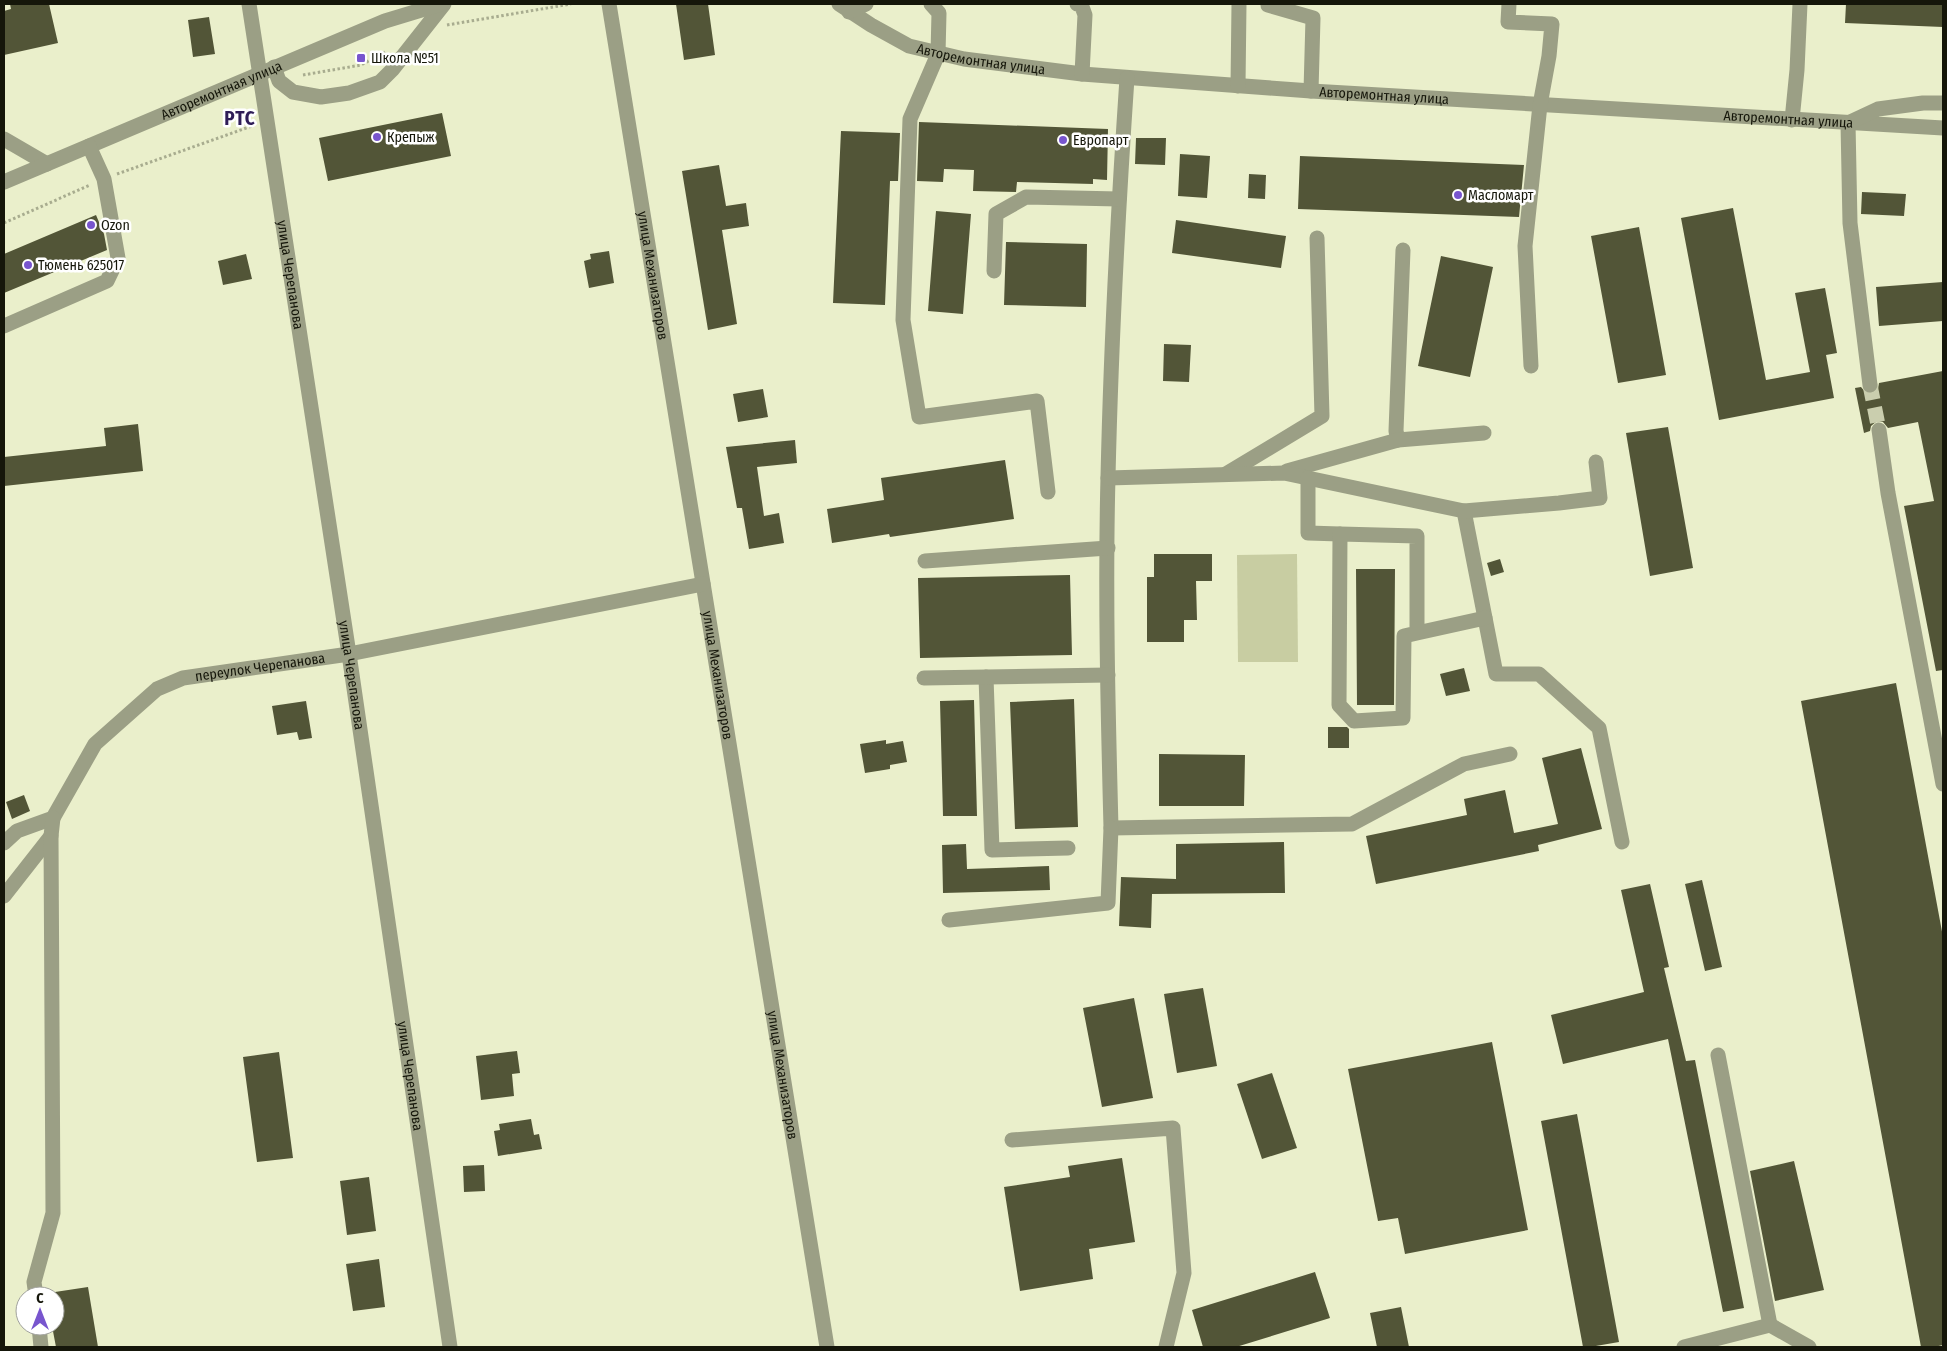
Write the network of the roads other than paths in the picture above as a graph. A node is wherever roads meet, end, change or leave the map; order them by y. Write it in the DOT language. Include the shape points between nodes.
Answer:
graph roads {
  1 [pos="250,4"];
  2 [pos="442,4"];
  3 [pos="609,4"];
  4 [pos="866,4"];
  5 [pos="931,4"];
  6 [pos="1077,4"];
  7 [pos="1239,4"];
  8 [pos="1268,4"];
  9 [pos="1509,4"];
  10 [pos="1800,4"];
  11 [pos="844,8"];
  12 [pos="938,54"];
  13 [pos="267,70"];
  14 [pos="1082,74"];
  15 [pos="1127,78"];
  16 [pos="1238,86"];
  17 [pos="1311,91"];
  18 [pos="1943,103"];
  19 [pos="1540,105"];
  20 [pos="1792,120"];
  21 [pos="1848,123"];
  22 [pos="1943,128"];
  23 [pos="4,139"];
  24 [pos="89,146"];
  25 [pos="47,164"];
  26 [pos="4,182"];
  27 [pos="1119,199"];
  28 [pos="1317,238"];
  29 [pos="1403,250"];
  30 [pos="994,271"];
  31 [pos="4,326"];
  32 [pos="1531,366"];
  33 [pos="1870,385"];
  34 [pos="1879,430"];
  35 [pos="1484,433"];
  36 [pos="1398,440"];
  37 [pos="1596,462"];
  38 [pos="1284,472"];
  39 [pos="1224,475"];
  40 [pos="1108,478"];
  41 [pos="1308,478"];
  42 [pos="1048,492"];
  43 [pos="1464,511"];
  44 [pos="1340,534"];
  45 [pos="1108,548"];
  46 [pos="925,561"];
  47 [pos="703,584"];
  48 [pos="1485,618"];
  49 [pos="1417,633"];
  50 [pos="349,654"];
  51 [pos="1108,675"];
  52 [pos="986,676"];
  53 [pos="924,678"];
  54 [pos="1510,754"];
  55 [pos="1943,784"];
  56 [pos="53,818"];
  57 [pos="1111,828"];
  58 [pos="51,836"];
  59 [pos="1622,842"];
  60 [pos="4,844"];
  61 [pos="1068,848"];
  62 [pos="4,896"];
  63 [pos="949,920"];
  64 [pos="1718,1055"];
  65 [pos="1012,1140"];
  66 [pos="35,1286"];
  67 [pos="1770,1325"];
  68 [pos="450,1347"];
  69 [pos="827,1347"];
  70 [pos="1166,1347"];
  71 [pos="1684,1347"];
  72 [pos="1809,1347"];
  1 -- 13 [label="street, улица Черепанова"];
  2 -- 13 [label="street, Авторемонтная улица" via="385,21"];
  2 -- 13 [label="street" via="380,82 349,94 321,97 293,92"];
  3 -- 47 [label="street, улица Механизаторов"];
  4 -- 11 [label="street"];
  5 -- 12 [label="street" via="939,13"];
  6 -- 14 [label="street" via="1082,4 1085,16"];
  7 -- 16 [label="street"];
  8 -- 17 [label="street" via="1313,18"];
  9 -- 19 [label="street" via="1508,22 1552,24"];
  10 -- 20 [label="street"];
  11 -- 12 [label="street, Авторемонтная улица" via="909,46"];
  12 -- 14 [label="street, Авторемонтная улица"];
  12 -- 42 [label="street" via="910,119 903,320 919,418 1037,401"];
  13 -- 24 [label="street, Авторемонтная улица"];
  13 -- 50 [label="street, улица Черепанова"];
  14 -- 15 [label="street, Авторемонтная улица"];
  15 -- 16 [label="street, Авторемонтная улица"];
  15 -- 27 [label="street"];
  16 -- 17 [label="street, Авторемонтная улица"];
  17 -- 19 [label="street, Авторемонтная улица"];
  18 -- 21 [label="street" via="1878,109"];
  19 -- 20 [label="street, Авторемонтная улица"];
  19 -- 32 [label="street" via="1526,246"];
  20 -- 21 [label="street, Авторемонтная улица"];
  21 -- 22 [label="street, Авторемонтная улица"];
  21 -- 33 [label="street" via="1850,223"];
  23 -- 25 [label="street"];
  24 -- 25 [label="street, Авторемонтная улица"];
  24 -- 31 [label="street" via="104,179 118,258 107,281"];
  25 -- 26 [label="street, Авторемонтная улица"];
  27 -- 30 [label="street" via="1026,197 996,214"];
  27 -- 40 [label="street"];
  28 -- 39 [label="street" via="1322,416"];
  29 -- 36 [label="street"];
  34 -- 55 [label="street"];
  35 -- 36 [label="street"];
  36 -- 38 [label="street"];
  37 -- 43 [label="street" via="1600,498"];
  38 -- 39 [label="street"];
  38 -- 41 [label="street"];
  39 -- 40 [label="street"];
  40 -- 45 [label="street"];
  41 -- 43 [label="street"];
  41 -- 44 [label="street" via="1308,533"];
  43 -- 48 [label="street"];
  44 -- 49 [label="street" via="1417,536"];
  44 -- 49 [label="street" via="1339,705 1354,721 1403,718 1404,636"];
  45 -- 46 [label="street"];
  45 -- 51 [label="street"];
  47 -- 50 [label="street, переулок Черепанова"];
  47 -- 69 [label="street, улица Механизаторов"];
  48 -- 49 [label="street"];
  48 -- 59 [label="street" via="1496,674 1539,674 1600,728"];
  50 -- 56 [label="street, переулок Черепанова" via="183,678 157,689 95,744"];
  50 -- 68 [label="street, улица Черепанова"];
  51 -- 52 [label="street"];
  51 -- 57 [label="street"];
  52 -- 53 [label="street"];
  52 -- 61 [label="street" via="992,850"];
  54 -- 57 [label="street" via="1464,764 1352,824"];
  56 -- 58 [label="street"];
  56 -- 60 [label="street" via="18,831"];
  57 -- 63 [label="street" via="1108,902"];
  58 -- 62 [label="street"];
  58 -- 66 [label="street" via="53,1213"];
  64 -- 67 [label="street"];
  65 -- 70 [label="street" via="1173,1128 1184,1273"];
  67 -- 71 [label="street"];
  67 -- 72 [label="street"];
}
